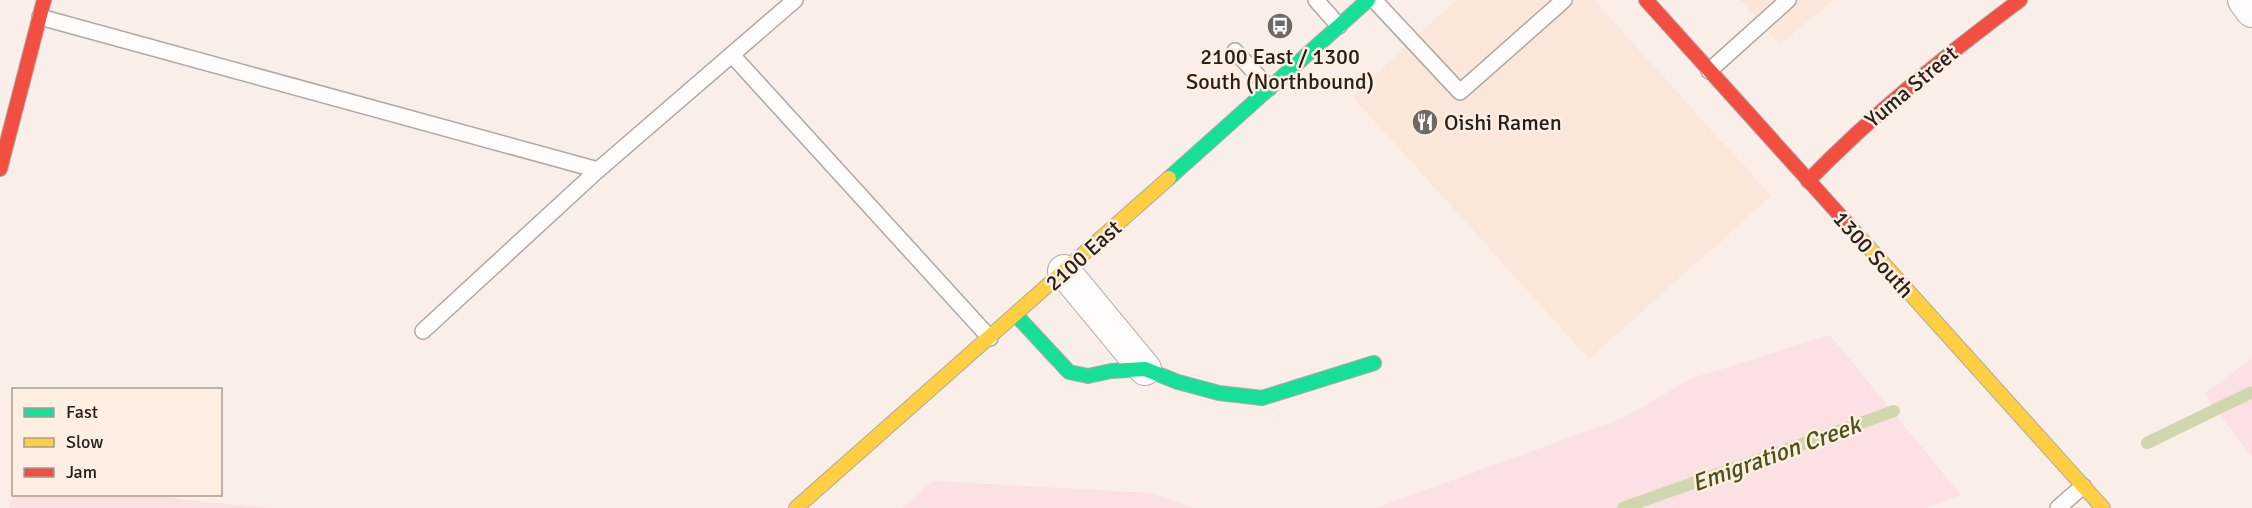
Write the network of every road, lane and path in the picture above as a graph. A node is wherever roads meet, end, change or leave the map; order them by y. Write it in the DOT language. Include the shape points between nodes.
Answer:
graph roads {
  1 [pos="44,0"];
  2 [pos="795,0"];
  3 [pos="1316,0"];
  4 [pos="1368,0"];
  5 [pos="1374,0"];
  6 [pos="1564,0"];
  7 [pos="1646,0"];
  8 [pos="1788,0"];
  9 [pos="2020,0"];
  10 [pos="2244,0"];
  11 [pos="2252,11"];
  12 [pos="40,17"];
  13 [pos="1339,26"];
  14 [pos="1235,51"];
  15 [pos="733,56"];
  16 [pos="1709,71"];
  17 [pos="1269,88"];
  18 [pos="0,169"];
  19 [pos="598,170"];
  20 [pos="1808,181"];
  21 [pos="1064,271"];
  22 [pos="1016,315"];
  23 [pos="423,331"];
  24 [pos="990,338"];
  25 [pos="1374,363"];
  26 [pos="1145,369"];
  27 [pos="2083,486"];
  28 [pos="796,508"];
  29 [pos="2058,508"];
  30 [pos="2103,508"];
  1 -- 12 [label="street"];
  2 -- 15 [label="lane"];
  3 -- 13 [label="lane"];
  4 -- 13 [label="street, 2100 East"];
  5 -- 6 [label="lane" via="1460,92"];
  7 -- 16 [label="street, 1300 South"];
  8 -- 16 [label="lane"];
  9 -- 20 [label="street, Yuma Street" via="1957,46 1841,146"];
  10 -- 11 [label="street"];
  12 -- 18 [label="street"];
  12 -- 19 [label="lane"];
  13 -- 17 [label="street, 2100 East"];
  14 -- 17 [label="lane"];
  15 -- 19 [label="lane"];
  15 -- 24 [label="lane"];
  16 -- 20 [label="street, 1300 South"];
  17 -- 21 [label="street, 2100 East"];
  19 -- 23 [label="lane"];
  20 -- 27 [label="street, 1300 South"];
  21 -- 22 [label="street, 2100 East"];
  21 -- 26 [label="street"];
  22 -- 24 [label="street, 2100 East"];
  22 -- 26 [label="street" via="1069,372 1088,375"];
  24 -- 28 [label="street, 2100 East"];
  25 -- 26 [label="street" via="1262,398 1219,393"];
  27 -- 29 [label="lane"];
  27 -- 30 [label="street, 1300 South"];
}
